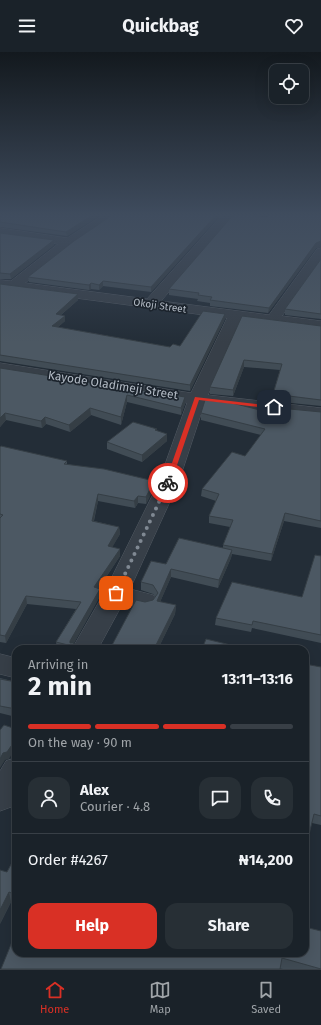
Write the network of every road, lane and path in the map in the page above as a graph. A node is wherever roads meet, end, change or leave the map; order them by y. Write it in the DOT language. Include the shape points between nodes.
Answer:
graph roads {
  1 [pos="47,257"];
  2 [pos="192,257"];
  3 [pos="318,257"];
  4 [pos="6,285"];
  5 [pos="150,304"];
  6 [pos="236,315"];
  7 [pos="273,319"];
  8 [pos="321,326"];
  9 [pos="0,368"];
  10 [pos="197,399"];
  11 [pos="321,412"];
  12 [pos="116,593"];
  13 [pos="145,601"];
  14 [pos="87,645"];
  15 [pos="0,664"];
  16 [pos="12,667"];
  17 [pos="12,777"];
  18 [pos="0,798"];
  1 -- 4 [label="street"];
  2 -- 5 [label="street"];
  3 -- 7 [label="street"];
  4 -- 5 [label="street, Okoji Street"];
  5 -- 6 [label="street, Okoji Street"];
  6 -- 7 [label="street, Okoji Street"];
  6 -- 10 [label="street"];
  7 -- 8 [label="street, Okoji Street"];
  9 -- 10 [label="street, Kayode Oladimeji Street"];
  10 -- 11 [label="street, Kayode Oladimeji Street"];
  10 -- 12 [label="street" via="168,484"];
  12 -- 13 [label="street"];
  12 -- 14 [label="street"];
  15 -- 16 [label="street"];
  17 -- 18 [label="street"];
}
